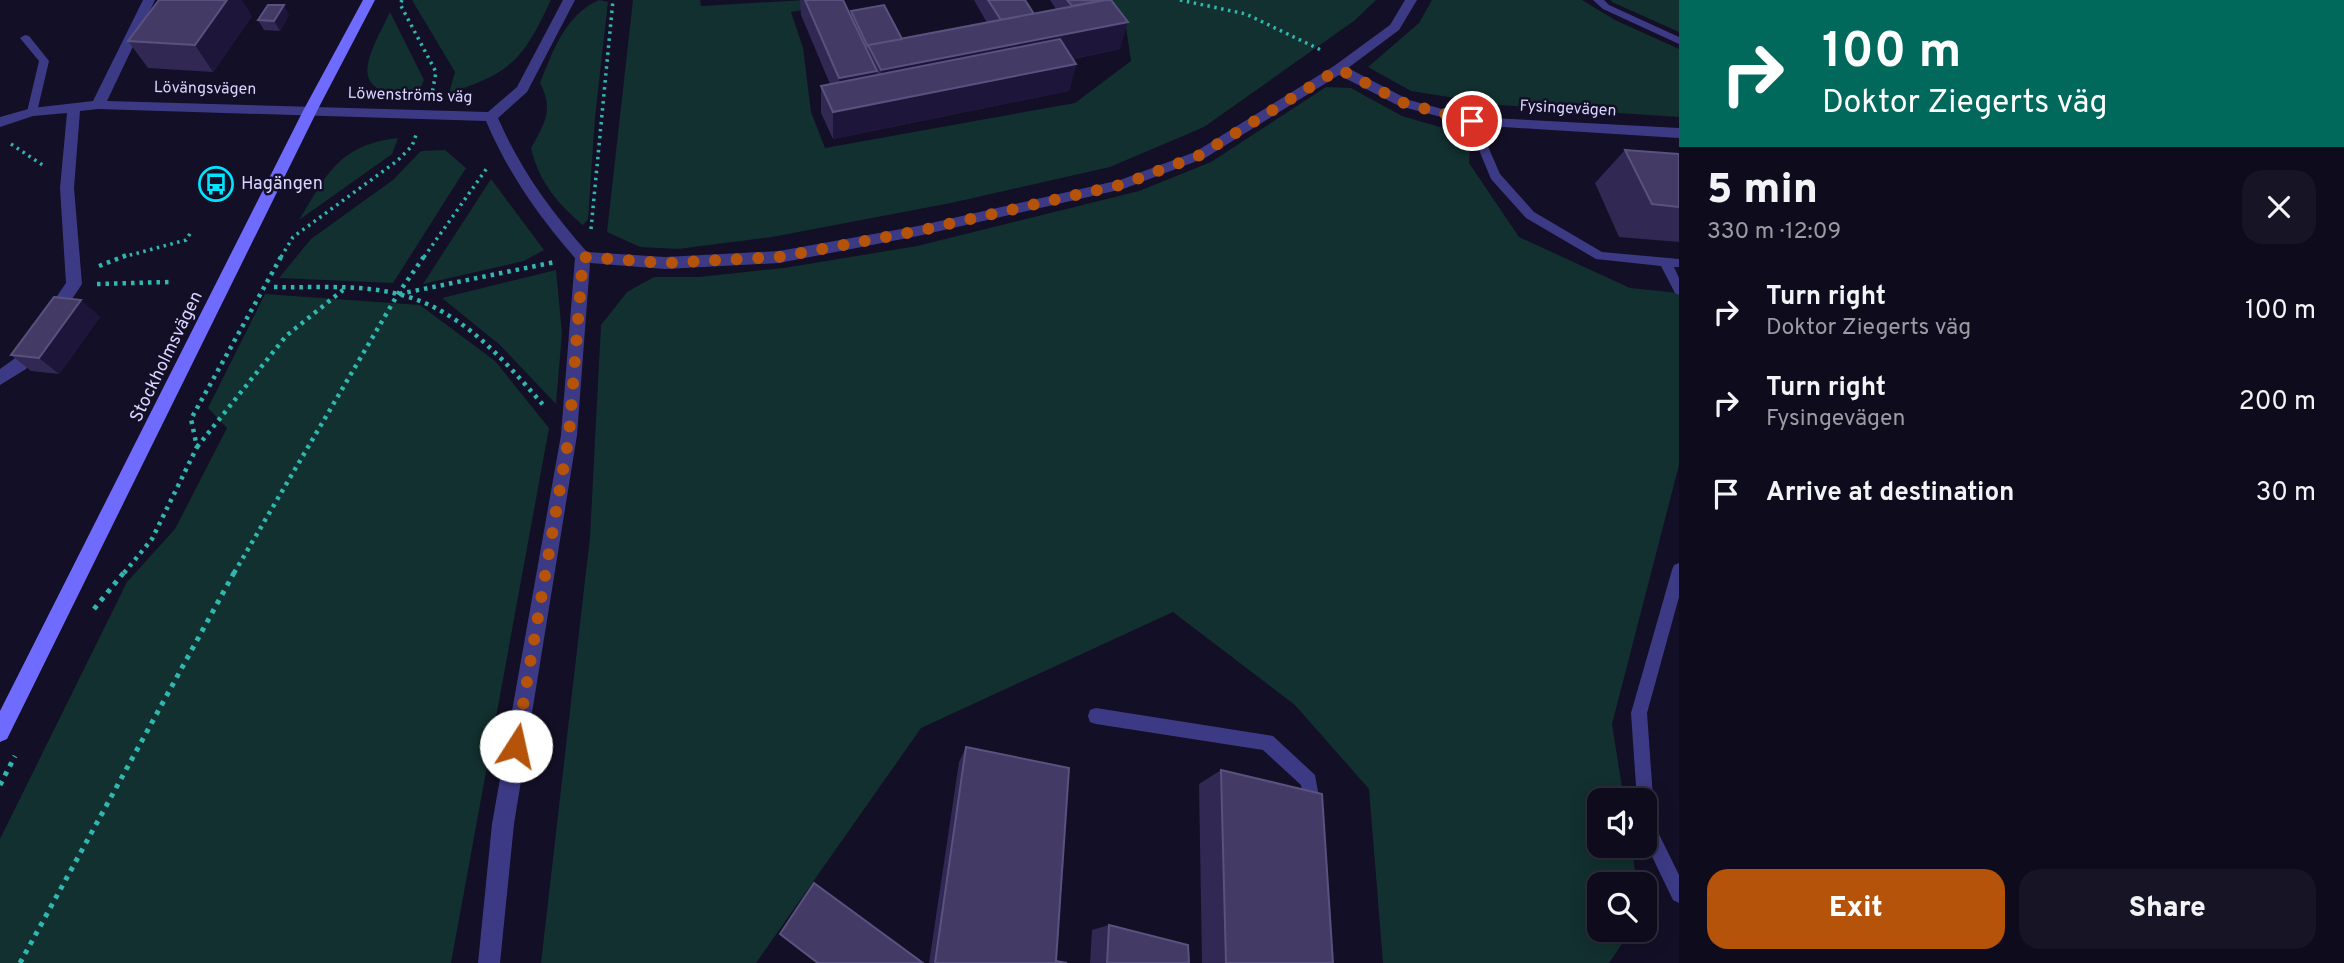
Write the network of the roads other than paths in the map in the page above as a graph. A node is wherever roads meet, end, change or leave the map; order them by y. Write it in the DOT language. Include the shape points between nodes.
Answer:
graph roads {
  1 [pos="149,0"];
  2 [pos="369,0"];
  3 [pos="569,0"];
  4 [pos="1411,0"];
  5 [pos="1598,0"];
  6 [pos="25,38"];
  7 [pos="1679,41"];
  8 [pos="1343,66"];
  9 [pos="97,104"];
  10 [pos="74,107"];
  11 [pos="311,109"];
  12 [pos="32,112"];
  13 [pos="491,117"];
  14 [pos="0,121"];
  15 [pos="1472,121"];
  16 [pos="1679,133"];
  17 [pos="583,257"];
  18 [pos="1665,262"];
  19 [pos="1679,263"];
  20 [pos="1679,290"];
  21 [pos="0,378"];
  22 [pos="1679,570"];
  23 [pos="1096,716"];
  24 [pos="0,732"];
  25 [pos="1644,788"];
  26 [pos="1315,821"];
  27 [pos="1657,848"];
  28 [pos="1679,894"];
  29 [pos="489,963"];
  1 -- 9 [label="street"];
  2 -- 11 [label="street, Stockholmsvägen"];
  3 -- 13 [label="street, Löwenströms väg" via="522,89"];
  4 -- 8 [label="street" via="1395,27"];
  5 -- 7 [label="lane"];
  6 -- 12 [label="lane" via="44,61"];
  8 -- 15 [label="street, Fysingevägen" via="1404,103"];
  8 -- 17 [label="street" via="1200,155 1124,184 779,257 665,263"];
  9 -- 10 [label="street, Lövängsvägen"];
  9 -- 11 [label="street, Lövängsvägen"];
  10 -- 12 [label="street, Lövängsvägen"];
  10 -- 21 [label="street" via="67,188 73,280 20,364"];
  11 -- 13 [label="street, Löwenströms väg"];
  11 -- 24 [label="street, Stockholmsvägen"];
  12 -- 14 [label="street, Lövängsvägen"];
  13 -- 17 [label="street" via="502,146 543,214"];
  15 -- 16 [label="street, Fysingevägen"];
  15 -- 18 [label="lane" via="1496,176 1530,215 1600,256"];
  17 -- 29 [label="street" via="569,435 503,824"];
  18 -- 19 [label="lane"];
  18 -- 20 [label="lane"];
  22 -- 25 [label="lane" via="1639,713"];
  23 -- 26 [label="lane" via="1268,742 1309,781"];
  27 -- 28 [label="lane"];
}
